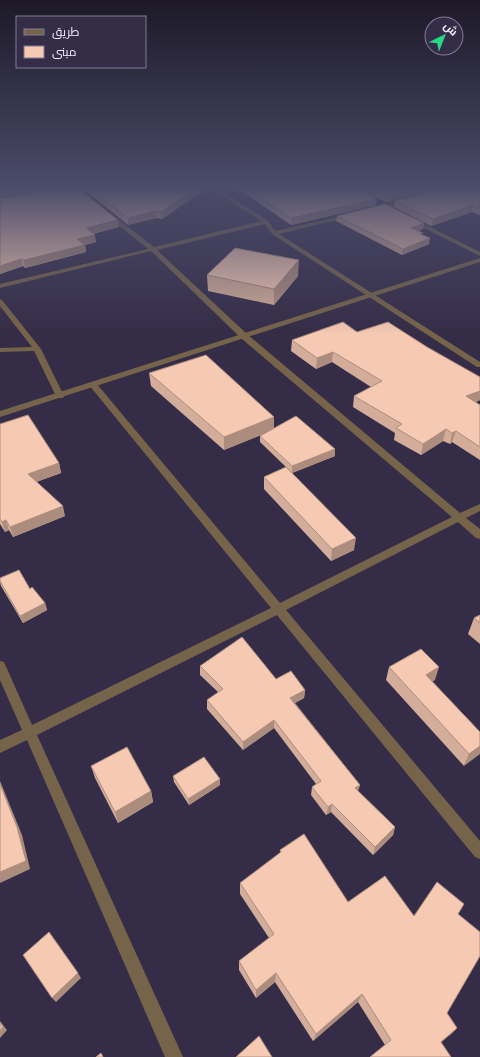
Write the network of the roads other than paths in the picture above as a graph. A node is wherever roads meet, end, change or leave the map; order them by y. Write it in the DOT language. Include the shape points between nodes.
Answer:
graph roads {
  1 [pos="135,235"];
  2 [pos="210,235"];
  3 [pos="278,235"];
  4 [pos="443,235"];
  5 [pos="152,249"];
  6 [pos="480,254"];
  7 [pos="480,260"];
  8 [pos="0,286"];
  9 [pos="370,295"];
  10 [pos="0,301"];
  11 [pos="245,337"];
  12 [pos="37,349"];
  13 [pos="0,350"];
  14 [pos="480,365"];
  15 [pos="92,385"];
  16 [pos="60,396"];
  17 [pos="0,414"];
  18 [pos="480,507"];
  19 [pos="458,517"];
  20 [pos="480,535"];
  21 [pos="279,609"];
  22 [pos="0,666"];
  23 [pos="30,733"];
  24 [pos="0,747"];
  25 [pos="480,852"];
  26 [pos="174,1057"];
  1 -- 5 [label="street"];
  2 -- 5 [label="street"];
  3 -- 9 [label="street"];
  4 -- 6 [label="street"];
  5 -- 8 [label="street"];
  5 -- 11 [label="street"];
  7 -- 9 [label="street"];
  9 -- 11 [label="street"];
  9 -- 14 [label="street"];
  10 -- 12 [label="street"];
  11 -- 15 [label="street"];
  11 -- 19 [label="street"];
  12 -- 13 [label="street"];
  12 -- 16 [label="street"];
  15 -- 16 [label="street"];
  15 -- 21 [label="street"];
  16 -- 17 [label="street"];
  18 -- 19 [label="street"];
  19 -- 20 [label="street"];
  19 -- 21 [label="street"];
  21 -- 23 [label="street"];
  21 -- 25 [label="street"];
  22 -- 23 [label="street"];
  23 -- 24 [label="street"];
  23 -- 26 [label="street"];
}
